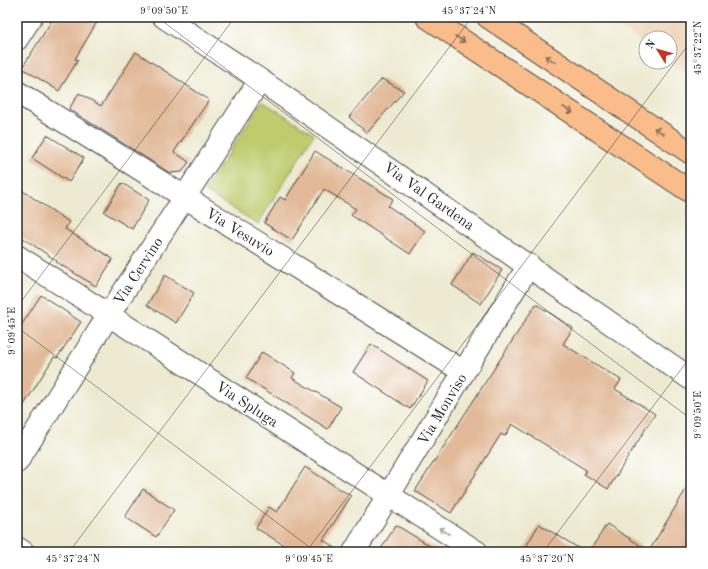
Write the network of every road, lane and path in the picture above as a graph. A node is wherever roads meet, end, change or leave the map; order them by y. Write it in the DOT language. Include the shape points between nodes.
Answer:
graph roads {
  1 [pos="31,17"];
  2 [pos="164,17"];
  3 [pos="427,17"];
  4 [pos="488,17"];
  5 [pos="17,39"];
  6 [pos="260,80"];
  7 [pos="17,92"];
  8 [pos="691,152"];
  9 [pos="691,192"];
  10 [pos="185,198"];
  11 [pos="17,256"];
  12 [pos="529,265"];
  13 [pos="108,316"];
  14 [pos="464,372"];
  15 [pos="691,379"];
  16 [pos="17,462"];
  17 [pos="390,495"];
  18 [pos="17,548"];
  19 [pos="23,552"];
  20 [pos="354,552"];
  21 [pos="477,552"];
  1 -- 5 [label="street"];
  2 -- 6 [label="street, Via Val Gardena"];
  3 -- 9 [label="highway, one-way"];
  8 -- 4 [label="highway, one-way"];
  6 -- 10 [label="street, Via Cervino"];
  6 -- 12 [label="street, Via Val Gardena"];
  7 -- 10 [label="street, Via Vesuvio"];
  10 -- 13 [label="street, Via Cervino"];
  10 -- 14 [label="street, Via Vesuvio"];
  11 -- 13 [label="street, Via Spluga"];
  12 -- 14 [label="street, Via Monviso"];
  12 -- 15 [label="street, Via Val Gardena"];
  13 -- 16 [label="street, Via Cervino"];
  13 -- 17 [label="street, Via Spluga"];
  14 -- 17 [label="street, Via Monviso"];
  17 -- 20 [label="street, Via Monviso"];
  21 -- 17 [label="street, Via Spluga, one-way"];
  18 -- 19 [label="street"];
}
